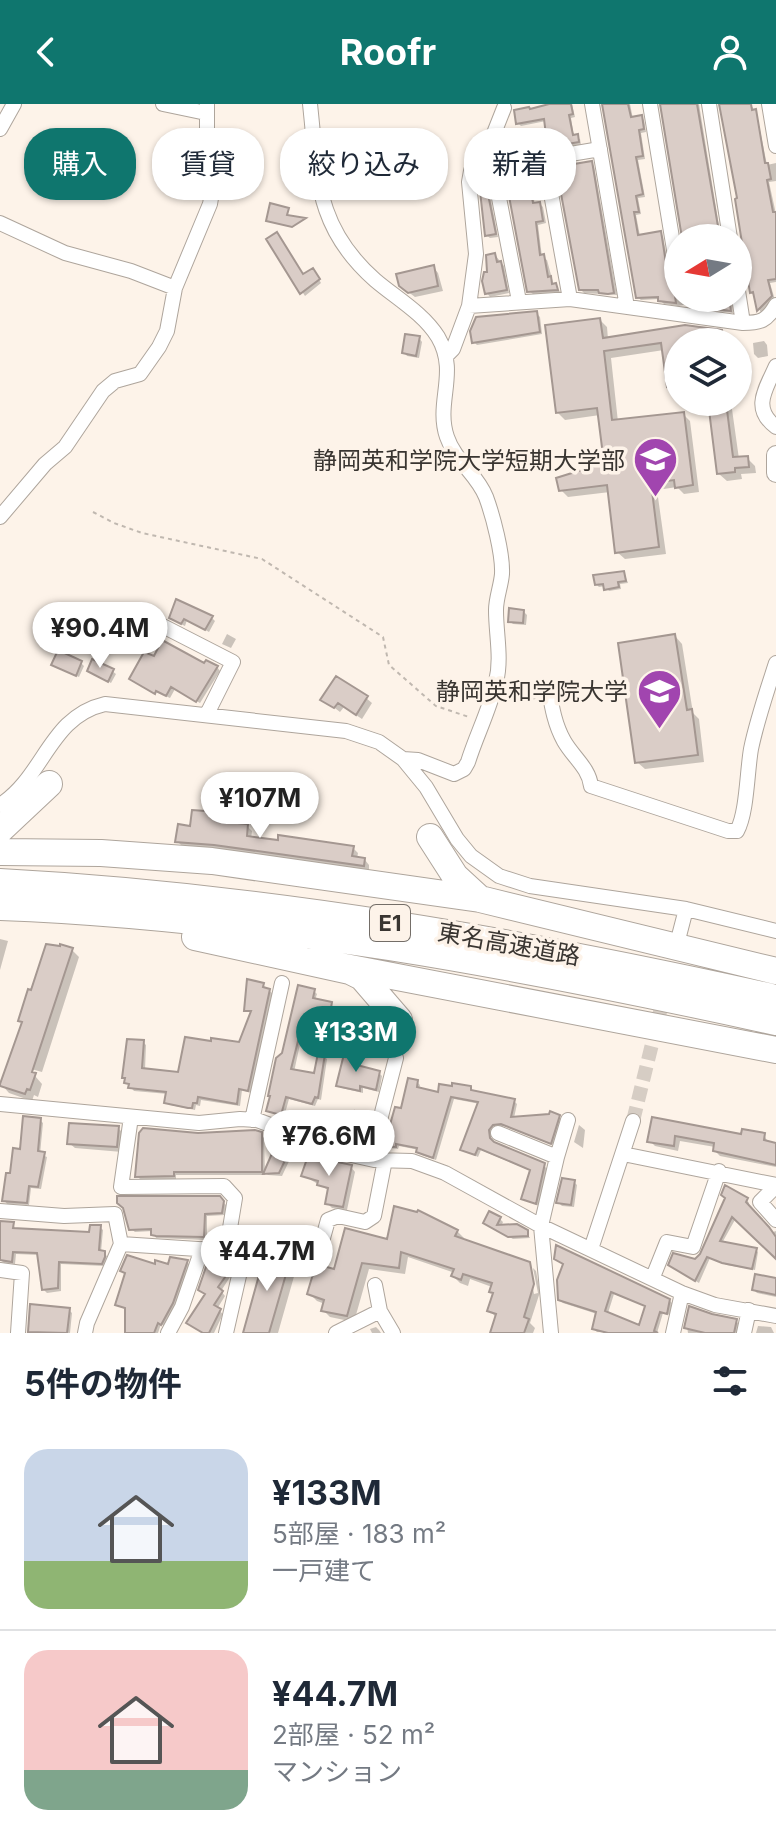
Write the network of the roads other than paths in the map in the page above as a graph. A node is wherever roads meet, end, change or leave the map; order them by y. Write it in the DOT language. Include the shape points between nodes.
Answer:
graph roads {
  1 [pos="14,104"];
  2 [pos="163,104"];
  3 [pos="310,104"];
  4 [pos="592,104"];
  5 [pos="650,104"];
  6 [pos="709,104"];
  7 [pos="769,104"];
  8 [pos="505,105"];
  9 [pos="206,108"];
  10 [pos="496,128"];
  11 [pos="0,129"];
  12 [pos="776,146"];
  13 [pos="600,149"];
  14 [pos="576,154"];
  15 [pos="471,200"];
  16 [pos="499,200"];
  17 [pos="552,200"];
  18 [pos="0,223"];
  19 [pos="670,224"];
  20 [pos="728,224"];
  21 [pos="175,288"];
  22 [pos="570,299"];
  23 [pos="519,301"];
  24 [pos="776,305"];
  25 [pos="469,306"];
  26 [pos="627,307"];
  27 [pos="684,312"];
  28 [pos="741,312"];
  29 [pos="685,315"];
  30 [pos="743,323"];
  31 [pos="447,355"];
  32 [pos="776,366"];
  33 [pos="776,427"];
  34 [pos="776,455"];
  35 [pos="776,473"];
  36 [pos="0,517"];
  37 [pos="153,621"];
  38 [pos="776,663"];
  39 [pos="496,683"];
  40 [pos="207,714"];
  41 [pos="403,759"];
  42 [pos="49,784"];
  43 [pos="0,805"];
  44 [pos="0,830"];
  45 [pos="430,837"];
  46 [pos="0,852"];
  47 [pos="0,882"];
  48 [pos="480,899"];
  49 [pos="0,907"];
  50 [pos="686,909"];
  51 [pos="776,931"];
  52 [pos="679,936"];
  53 [pos="314,961"];
  54 [pos="776,971"];
  55 [pos="282,983"];
  56 [pos="776,998"];
  57 [pos="399,1020"];
  58 [pos="776,1022"];
  59 [pos="776,1050"];
  60 [pos="396,1058"];
  61 [pos="0,1104"];
  62 [pos="131,1117"];
  63 [pos="252,1120"];
  64 [pos="568,1120"];
  65 [pos="633,1121"];
  66 [pos="498,1133"];
  67 [pos="623,1154"];
  68 [pos="557,1157"];
  69 [pos="378,1159"];
  70 [pos="719,1171"];
  71 [pos="776,1185"];
  72 [pos="0,1211"];
  73 [pos="776,1220"];
  74 [pos="541,1226"];
  75 [pos="121,1244"];
  76 [pos="202,1249"];
  77 [pos="591,1249"];
  78 [pos="232,1250"];
  79 [pos="0,1270"];
  80 [pos="653,1277"];
  81 [pos="375,1285"];
  82 [pos="682,1293"];
  83 [pos="749,1310"];
  84 [pos="380,1311"];
  85 [pos="776,1316"];
  86 [pos="18,1333"];
  87 [pos="85,1333"];
  88 [pos="168,1333"];
  89 [pos="226,1333"];
  90 [pos="336,1333"];
  91 [pos="393,1333"];
  92 [pos="551,1333"];
  93 [pos="673,1333"];
  94 [pos="744,1333"];
  1 -- 11 [label="street"];
  2 -- 9 [label="street"];
  3 -- 31 [label="street" via="320,194 329,220 371,276 427,322"];
  4 -- 13 [label="street"];
  5 -- 19 [label="street"];
  6 -- 20 [label="street"];
  7 -- 12 [label="street"];
  8 -- 10 [label="street"];
  9 -- 21 [label="street" via="214,181 200,232"];
  13 -- 14 [label="street"];
  13 -- 26 [label="street"];
  15 -- 25 [label="street" via="476,254"];
  16 -- 23 [label="street"];
  17 -- 22 [label="street"];
  18 -- 21 [label="street" via="65,253"];
  21 -- 36 [label="street" via="167,331 140,374 115,381 103,391 65,447"];
  22 -- 23 [label="street"];
  22 -- 26 [label="street"];
  23 -- 25 [label="street"];
  24 -- 30 [label="street" via="764,321"];
  25 -- 31 [label="street"];
  26 -- 29 [label="street"];
  27 -- 29 [label="street"];
  28 -- 30 [label="street"];
  29 -- 30 [label="street"];
  31 -- 39 [label="street" via="442,420 458,459 487,500 502,572 496,608"];
  32 -- 33 [label="street" via="762,403 764,417"];
  34 -- 35 [label="street"];
  37 -- 40 [label="street" via="233,662"];
  38 -- 39 [label="street" via="752,745 744,819 737,831 591,786 590,776 560,732 549,690 509,693"];
  39 -- 41 [label="street" via="468,762 459,773"];
  40 -- 41 [label="street" via="346,731 379,742"];
  40 -- 43 [label="street" via="121,704 83,711 66,724 33,772"];
  41 -- 50 [label="street" via="457,839 499,876 530,886"];
  42 -- 44 [label="highway"];
  45 -- 48 [label="highway" via="455,876"];
  46 -- 48 [label="highway" via="212,861"];
  47 -- 56 [label="highway, 東名高速道路 / E1" via="105,888 359,918"];
  48 -- 54 [label="highway"];
  49 -- 53 [label="highway"];
  49 -- 58 [label="highway, 東名高速道路 / E1" via="135,915 357,942"];
  50 -- 51 [label="street"];
  50 -- 52 [label="street"];
  53 -- 57 [label="highway" via="362,977"];
  53 -- 59 [label="highway"];
  55 -- 63 [label="street"];
  60 -- 69 [label="street"];
  61 -- 62 [label="street"];
  62 -- 63 [label="street" via="199,1123"];
  62 -- 78 [label="street" via="121,1187 224,1186 235,1198"];
  63 -- 69 [label="street" via="347,1154"];
  64 -- 68 [label="street"];
  65 -- 67 [label="street"];
  66 -- 68 [label="street"];
  67 -- 70 [label="street"];
  67 -- 77 [label="street"];
  68 -- 74 [label="street"];
  69 -- 74 [label="street" via="412,1161 445,1173"];
  69 -- 78 [label="street" via="374,1216 365,1222 338,1216 328,1220 321,1245 314,1248 264,1237"];
  70 -- 71 [label="street"];
  70 -- 80 [label="street" via="693,1247 667,1242"];
  71 -- 73 [label="street" via="760,1202"];
  72 -- 75 [label="street" via="115,1214"];
  74 -- 77 [label="street"];
  74 -- 92 [label="street"];
  75 -- 76 [label="street"];
  75 -- 87 [label="street"];
  76 -- 78 [label="street"];
  76 -- 88 [label="street"];
  77 -- 80 [label="street"];
  78 -- 89 [label="street" via="241,1267"];
  79 -- 86 [label="street" via="22,1273"];
  80 -- 82 [label="street"];
  81 -- 84 [label="street"];
  82 -- 83 [label="street"];
  82 -- 93 [label="street"];
  83 -- 85 [label="street"];
  83 -- 94 [label="street"];
  84 -- 90 [label="street"];
  84 -- 91 [label="street"];
}
